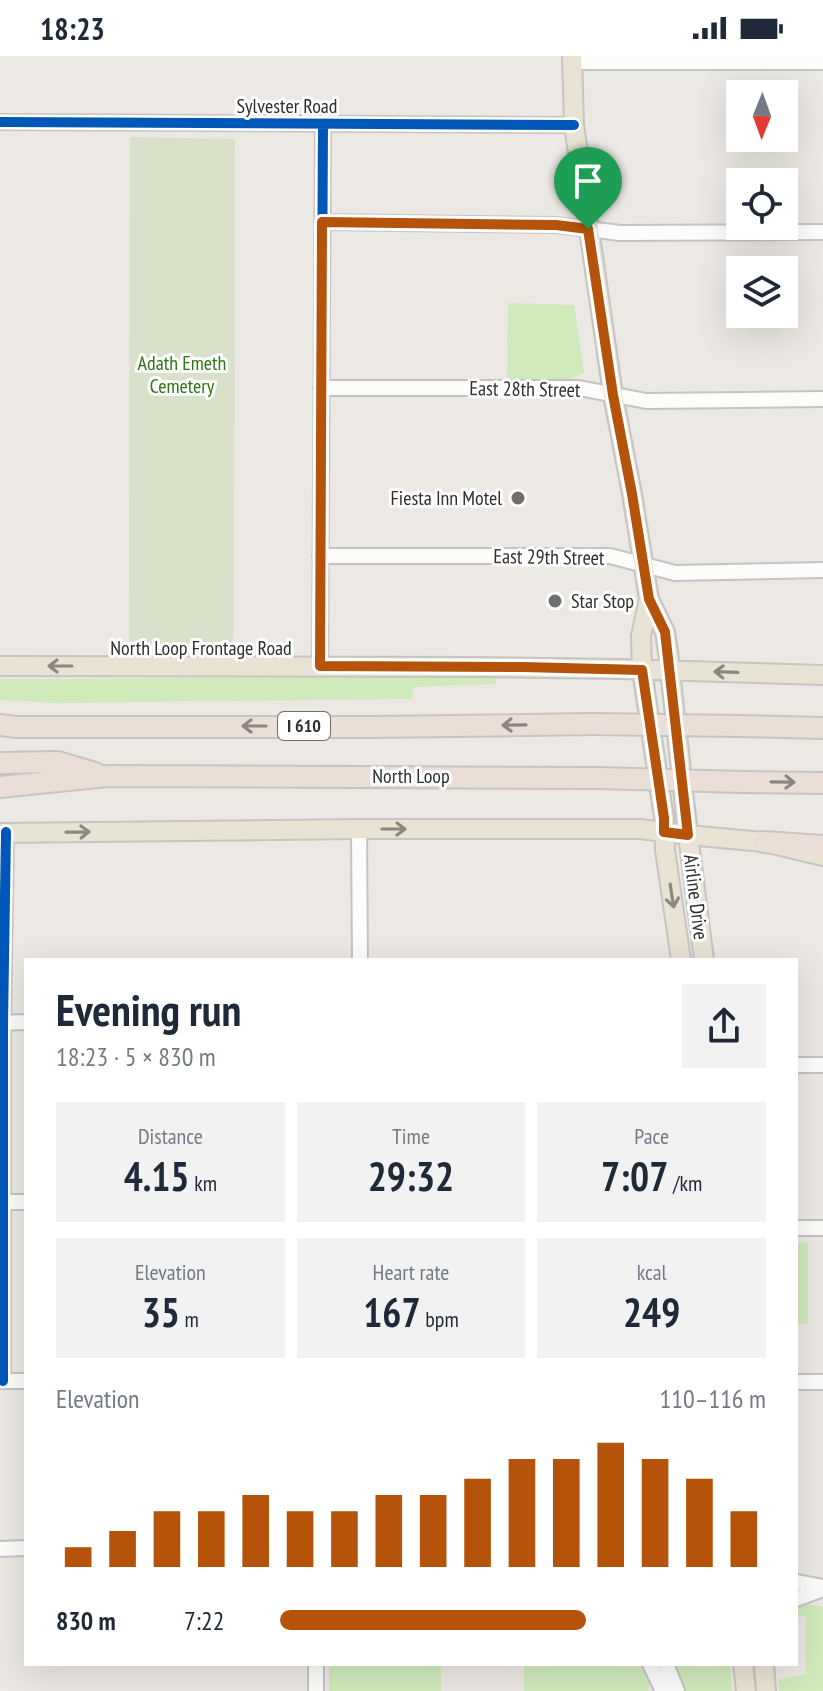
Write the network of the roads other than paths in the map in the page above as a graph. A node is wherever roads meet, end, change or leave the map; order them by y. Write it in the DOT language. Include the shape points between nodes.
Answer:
graph roads {
  1 [pos="572,59"];
  2 [pos="823,62"];
  3 [pos="0,122"];
  4 [pos="323,124"];
  5 [pos="574,125"];
  6 [pos="322,222"];
  7 [pos="588,229"];
  8 [pos="823,232"];
  9 [pos="321,388"];
  10 [pos="613,395"];
  11 [pos="823,399"];
  12 [pos="320,556"];
  13 [pos="644,565"];
  14 [pos="823,570"];
  15 [pos="649,599"];
  16 [pos="0,666"];
  17 [pos="320,666"];
  18 [pos="642,670"];
  19 [pos="670,670"];
  20 [pos="823,675"];
  21 [pos="5,727"];
  22 [pos="823,728"];
  23 [pos="0,763"];
  24 [pos="107,776"];
  25 [pos="823,783"];
  26 [pos="0,787"];
  27 [pos="359,829"];
  28 [pos="3,832"];
  29 [pos="664,832"];
  30 [pos="688,835"];
  31 [pos="764,842"];
  32 [pos="823,846"];
  33 [pos="823,856"];
  34 [pos="360,958"];
  35 [pos="681,958"];
  36 [pos="704,958"];
  37 [pos="24,1022"];
  38 [pos="2,1023"];
  39 [pos="798,1065"];
  40 [pos="823,1065"];
  41 [pos="2,1202"];
  42 [pos="24,1202"];
  43 [pos="798,1228"];
  44 [pos="823,1228"];
  45 [pos="2,1381"];
  46 [pos="24,1381"];
  47 [pos="798,1382"];
  48 [pos="823,1382"];
  49 [pos="24,1548"];
  50 [pos="0,1549"];
  51 [pos="798,1582"];
  52 [pos="823,1588"];
  53 [pos="798,1598"];
  54 [pos="316,1666"];
  55 [pos="651,1666"];
  56 [pos="667,1666"];
  57 [pos="743,1666"];
  58 [pos="764,1666"];
  59 [pos="316,1691"];
  60 [pos="663,1691"];
  61 [pos="677,1691"];
  62 [pos="746,1691"];
  63 [pos="766,1691"];
  1 -- 2 [label="street"];
  1 -- 5 [label="main road, Airline Drive"];
  3 -- 4 [label="street, Sylvester Road"];
  4 -- 5 [label="street, Sylvester Road"];
  4 -- 6 [label="street"];
  5 -- 7 [label="main road, Airline Drive"];
  6 -- 7 [label="street"];
  6 -- 9 [label="street"];
  7 -- 8 [label="street"];
  7 -- 10 [label="main road, Airline Drive"];
  9 -- 10 [label="street, East 28th Street" via="579,388"];
  9 -- 12 [label="street"];
  10 -- 11 [label="street, East 28th Street" via="646,401"];
  10 -- 13 [label="main road, Airline Drive"];
  12 -- 13 [label="street, East 29th Street" via="610,556"];
  12 -- 17 [label="street"];
  13 -- 14 [label="street, East 29th Street" via="675,573"];
  13 -- 15 [label="main road, Airline Drive"];
  15 -- 18 [label="main road, Airline Drive" via="641,636"];
  15 -- 19 [label="main road, Airline Drive" via="665,632"];
  17 -- 16 [label="main road, North Loop Frontage Road, one-way"];
  17 -- 18 [label="main road, North Loop Frontage Road"];
  18 -- 19 [label="main road, North Loop Frontage Road"];
  18 -- 29 [label="main road, Airline Drive"];
  20 -- 19 [label="main road, North Loop Frontage Road, one-way"];
  19 -- 30 [label="main road, Airline Drive"];
  22 -- 21 [label="highway, I 610, one-way, bridge"];
  23 -- 24 [label="highway" via="58,762"];
  24 -- 25 [label="highway, North Loop, one-way, bridge"];
  24 -- 26 [label="highway, North Loop"];
  28 -- 27 [label="main road, one-way"];
  27 -- 29 [label="main road, one-way"];
  27 -- 34 [label="street"];
  28 -- 38 [label="street"];
  29 -- 30 [label="main road"];
  29 -- 35 [label="main road, Airline Drive, one-way"];
  30 -- 31 [label="main road"];
  30 -- 36 [label="main road, Airline Drive"];
  31 -- 32 [label="highway"];
  31 -- 33 [label="main road"];
  37 -- 38 [label="street"];
  38 -- 41 [label="street"];
  39 -- 40 [label="street"];
  41 -- 42 [label="street"];
  41 -- 45 [label="street"];
  43 -- 44 [label="street"];
  45 -- 46 [label="street"];
  47 -- 48 [label="street"];
  49 -- 50 [label="street"];
  51 -- 52 [label="street"];
  52 -- 53 [label="street"];
  54 -- 59 [label="street"];
  55 -- 60 [label="street"];
  56 -- 61 [label="street"];
  57 -- 62 [label="main road"];
  58 -- 63 [label="main road"];
}
